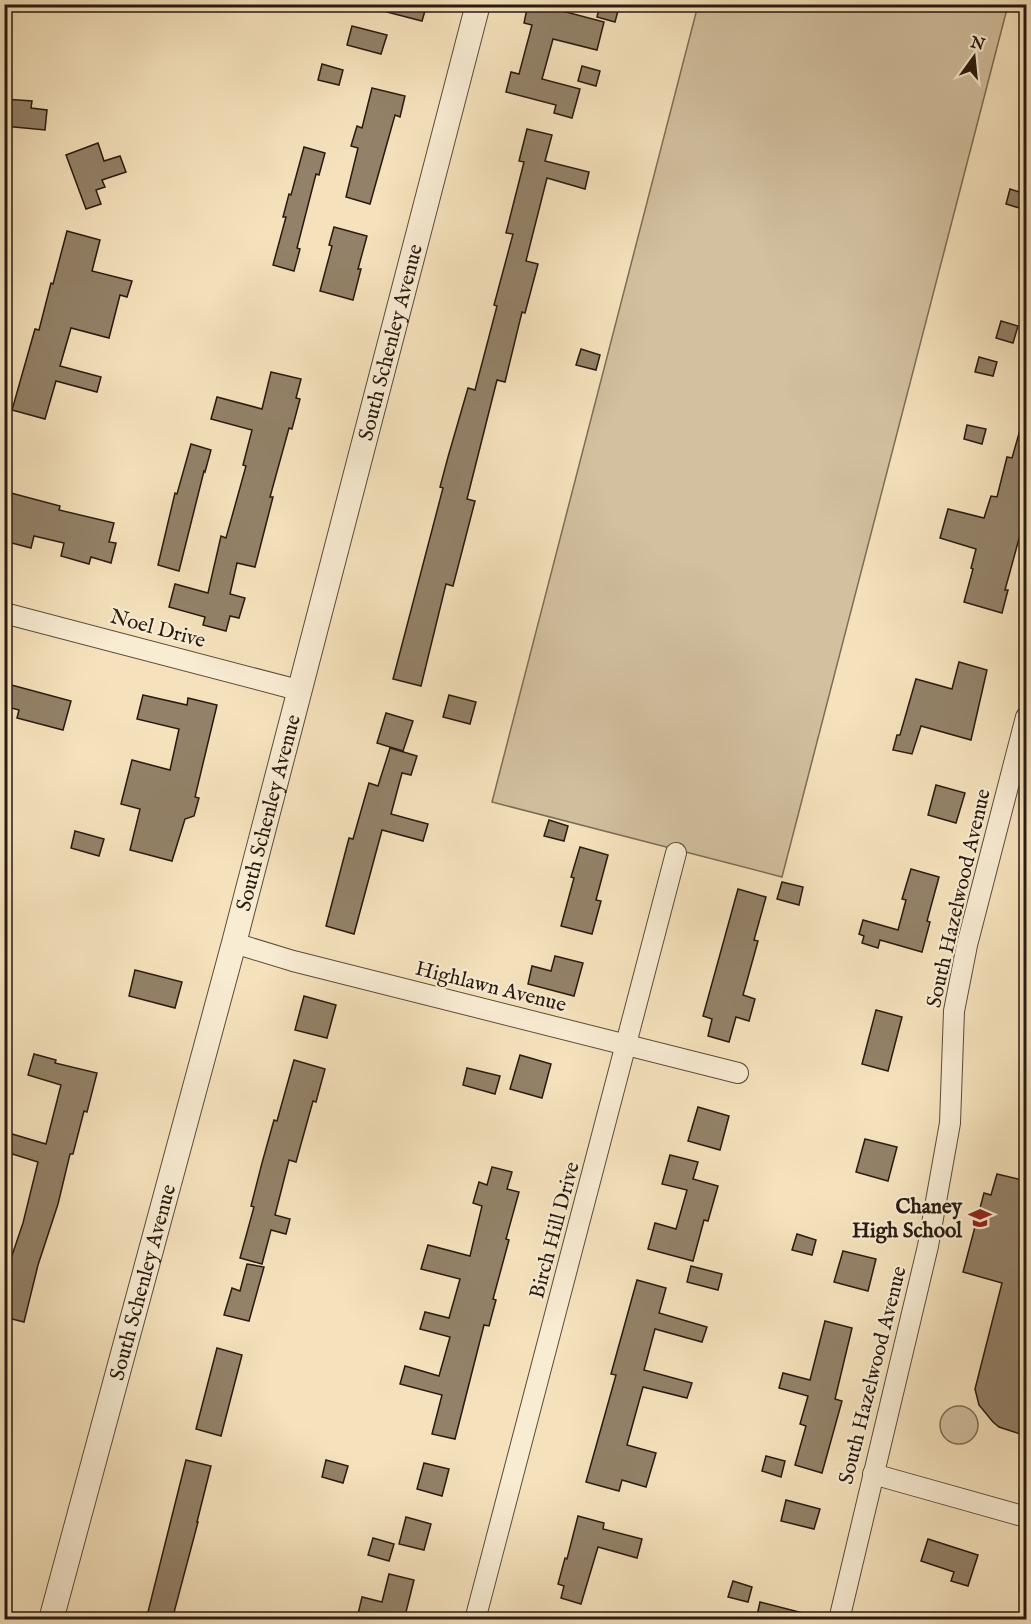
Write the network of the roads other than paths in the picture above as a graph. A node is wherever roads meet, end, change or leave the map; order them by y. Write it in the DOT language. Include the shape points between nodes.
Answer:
graph roads {
  1 [pos="478,4"];
  2 [pos="4,613"];
  3 [pos="298,690"];
  4 [pos="1026,717"];
  5 [pos="676,853"];
  6 [pos="234,943"];
  7 [pos="627,1046"];
  8 [pos="738,1073"];
  9 [pos="873,1474"];
  10 [pos="1026,1517"];
  11 [pos="51,1620"];
  12 [pos="476,1620"];
  13 [pos="839,1620"];
  1 -- 3 [label="street, South Schenley Avenue"];
  2 -- 3 [label="street, Noel Drive"];
  3 -- 6 [label="street, South Schenley Avenue"];
  4 -- 9 [label="street, South Hazelwood Avenue" via="954,1011 950,1123 939,1189"];
  5 -- 7 [label="street, Birch Hill Drive"];
  6 -- 7 [label="street, Highlawn Avenue" via="293,962"];
  6 -- 11 [label="street, South Schenley Avenue"];
  7 -- 8 [label="street, Highlawn Avenue"];
  7 -- 12 [label="street, Birch Hill Drive"];
  9 -- 10 [label="street"];
  9 -- 13 [label="street, South Hazelwood Avenue"];
}
